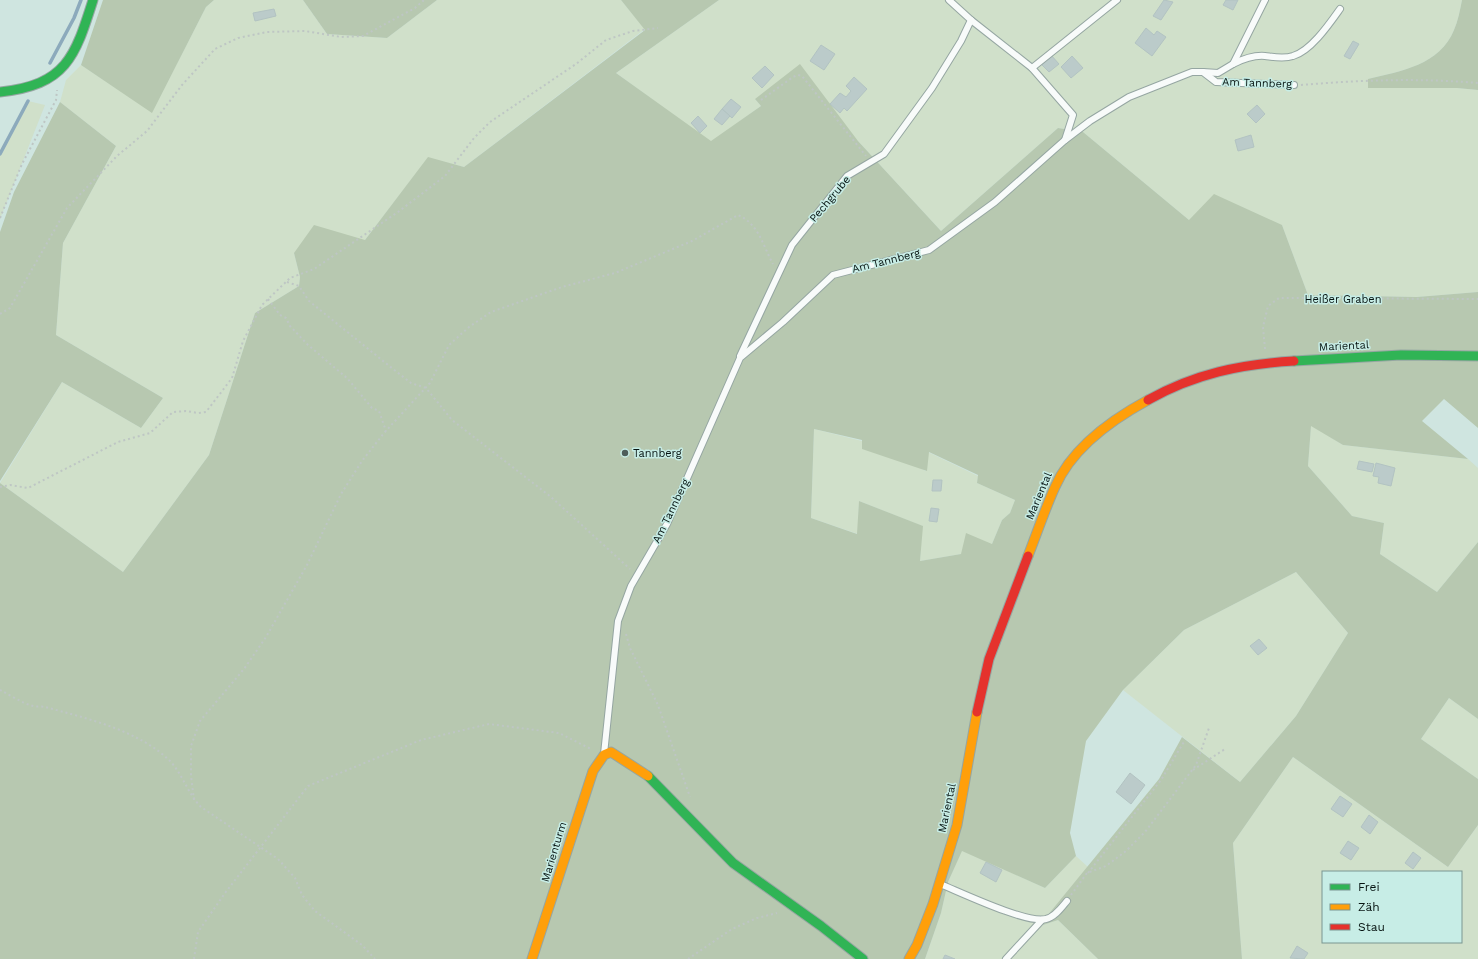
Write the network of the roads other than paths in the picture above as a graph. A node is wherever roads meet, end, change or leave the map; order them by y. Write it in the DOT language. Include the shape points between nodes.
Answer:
graph roads {
  1 [pos="93,0"];
  2 [pos="949,0"];
  3 [pos="1117,0"];
  4 [pos="1265,0"];
  5 [pos="1340,9"];
  6 [pos="971,20"];
  7 [pos="1233,64"];
  8 [pos="1032,68"];
  9 [pos="1203,72"];
  10 [pos="1294,85"];
  11 [pos="0,92"];
  12 [pos="1065,140"];
  13 [pos="1478,356"];
  14 [pos="740,358"];
  15 [pos="604,755"];
  16 [pos="939,884"];
  17 [pos="1067,901"];
  18 [pos="1042,920"];
  19 [pos="532,959"];
  20 [pos="863,959"];
  21 [pos="909,959"];
  22 [pos="1006,959"];
  1 -- 11 [label="street" via="74,54 59,73 36,85"];
  2 -- 6 [label="lane"];
  3 -- 8 [label="lane"];
  4 -- 7 [label="lane"];
  5 -- 7 [label="lane" via="1311,44 1294,56 1264,56 1244,59"];
  6 -- 8 [label="lane"];
  6 -- 14 [label="lane, Pechgrube" via="962,41 932,88 884,154 847,176 792,245"];
  7 -- 9 [label="lane" via="1218,73"];
  8 -- 12 [label="lane" via="1073,115"];
  9 -- 10 [label="lane, Am Tannberg" via="1216,82"];
  9 -- 12 [label="lane, Am Tannberg" via="1184,74 1129,97"];
  12 -- 14 [label="lane, Am Tannberg" via="995,202 929,250 833,275"];
  13 -- 16 [label="street, Mariental" via="1452,354 1266,362 1215,371 1158,395 1115,421 1077,453 1065,468 1052,493 989,659 957,825"];
  14 -- 15 [label="lane, Am Tannberg" via="667,524 631,586 620,616"];
  15 -- 19 [label="street, Marienturm" via="598,761 591,777"];
  15 -- 20 [label="street" via="611,752 618,755 645,773 733,863"];
  16 -- 18 [label="lane" via="1027,918"];
  16 -- 21 [label="street, Mariental" via="917,945"];
  17 -- 18 [label="lane" via="1056,913"];
  18 -- 22 [label="lane"];
}
